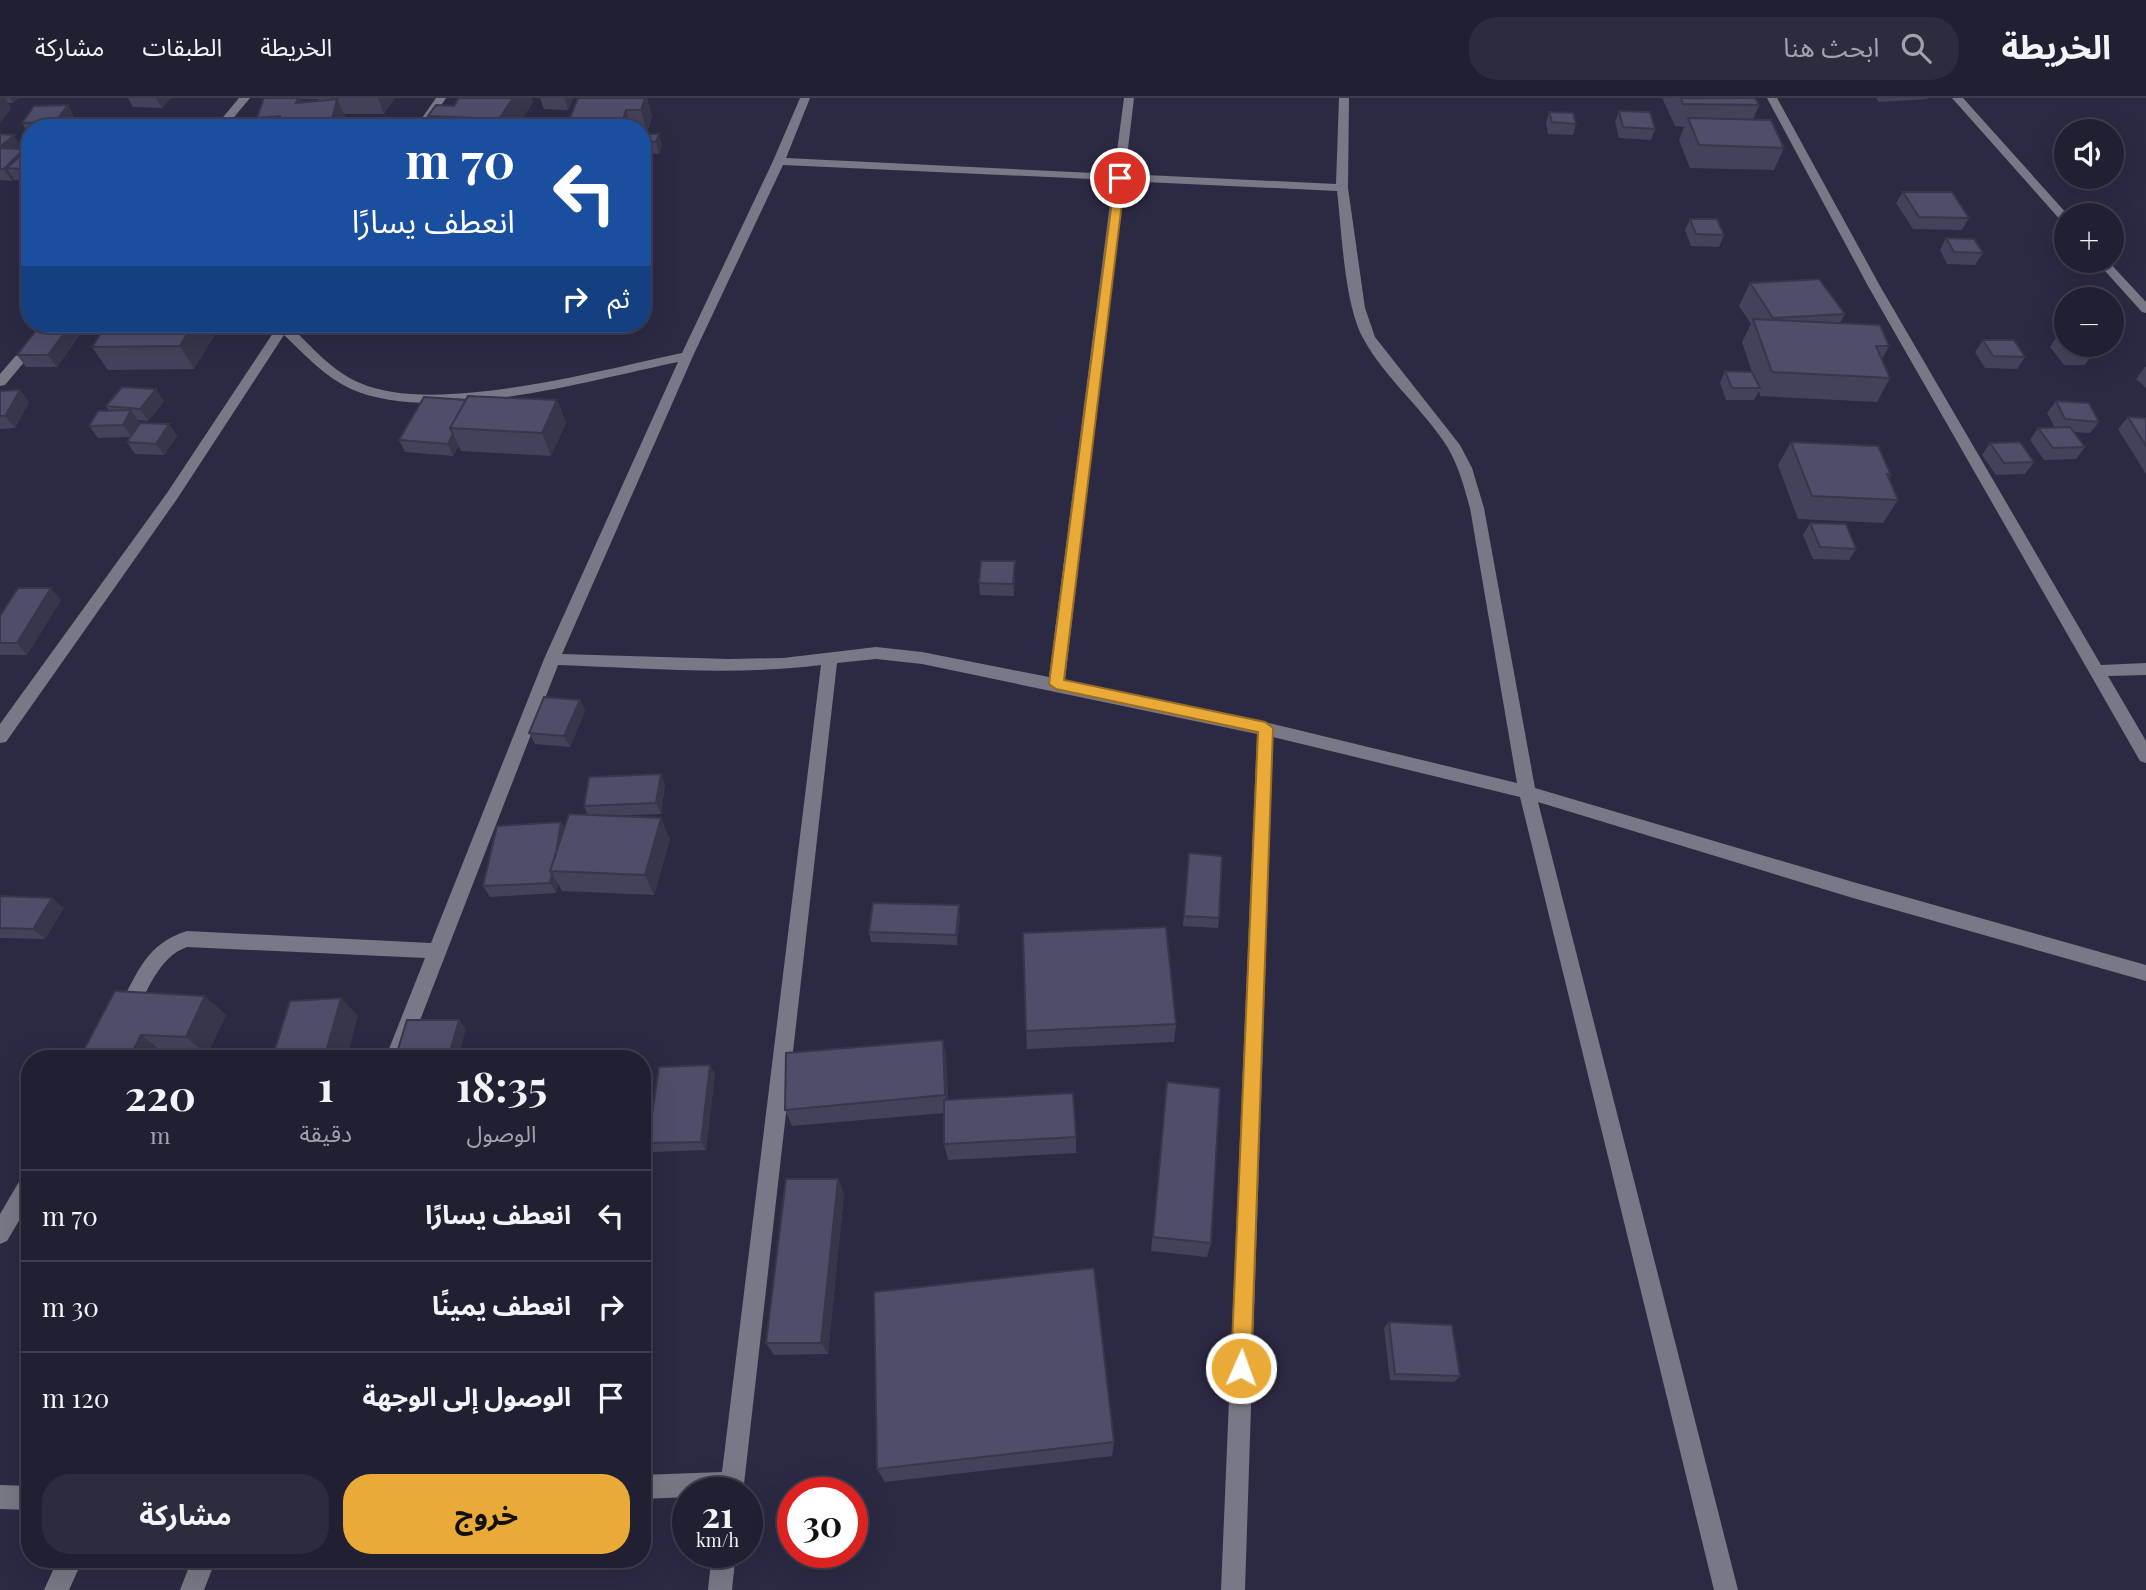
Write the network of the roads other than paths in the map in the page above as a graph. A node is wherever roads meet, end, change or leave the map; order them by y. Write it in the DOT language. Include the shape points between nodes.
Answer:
graph roads {
  1 [pos="245,98"];
  2 [pos="441,98"];
  3 [pos="805,98"];
  4 [pos="1129,98"];
  5 [pos="1344,98"];
  6 [pos="1772,98"];
  7 [pos="1957,98"];
  8 [pos="227,119"];
  9 [pos="426,119"];
  10 [pos="779,161"];
  11 [pos="1120,178"];
  12 [pos="1342,188"];
  13 [pos="2054,206"];
  14 [pos="2113,273"];
  15 [pos="2146,309"];
  16 [pos="42,333"];
  17 [pos="279,333"];
  18 [pos="292,333"];
  19 [pos="687,356"];
  20 [pos="0,382"];
  21 [pos="552,659"];
  22 [pos="830,659"];
  23 [pos="2146,669"];
  24 [pos="2097,671"];
  25 [pos="1056,684"];
  26 [pos="1265,728"];
  27 [pos="0,737"];
  28 [pos="2146,756"];
  29 [pos="1527,792"];
  30 [pos="436,951"];
  31 [pos="2146,973"];
  32 [pos="120,1024"];
  33 [pos="398,1050"];
  34 [pos="21,1198"];
  35 [pos="0,1234"];
  36 [pos="733,1477"];
  37 [pos="651,1487"];
  38 [pos="672,1487"];
  39 [pos="0,1497"];
  40 [pos="21,1498"];
  41 [pos="67,1568"];
  42 [pos="201,1568"];
  43 [pos="722,1568"];
  44 [pos="56,1590"];
  45 [pos="192,1590"];
  46 [pos="720,1590"];
  47 [pos="1233,1590"];
  48 [pos="1726,1590"];
  1 -- 8 [label="street"];
  2 -- 9 [label="street"];
  3 -- 10 [label="street"];
  4 -- 11 [label="street"];
  5 -- 12 [label="street"];
  6 -- 24 [label="street" via="1874,286"];
  7 -- 13 [label="street"];
  10 -- 11 [label="street"];
  10 -- 19 [label="street"];
  11 -- 12 [label="street"];
  11 -- 25 [label="street"];
  12 -- 29 [label="street" via="1359,307 1369,337 1465,468 1477,508"];
  14 -- 15 [label="street"];
  16 -- 20 [label="street"];
  17 -- 27 [label="street" via="172,496"];
  18 -- 19 [label="street" via="348,381 396,396 478,396"];
  19 -- 21 [label="street"];
  21 -- 22 [label="street" via="729,665"];
  21 -- 30 [label="street"];
  22 -- 25 [label="street" via="876,653 922,658"];
  22 -- 36 [label="street"];
  23 -- 24 [label="street"];
  24 -- 28 [label="street"];
  25 -- 26 [label="street"];
  26 -- 29 [label="street"];
  26 -- 47 [label="street"];
  29 -- 31 [label="street"];
  29 -- 48 [label="street"];
  30 -- 32 [label="street" via="187,939 160,954"];
  30 -- 33 [label="street"];
  34 -- 35 [label="street"];
  37 -- 38 [label="street"];
  39 -- 40 [label="street"];
  41 -- 44 [label="street"];
  42 -- 45 [label="street"];
  43 -- 46 [label="street"];
}
